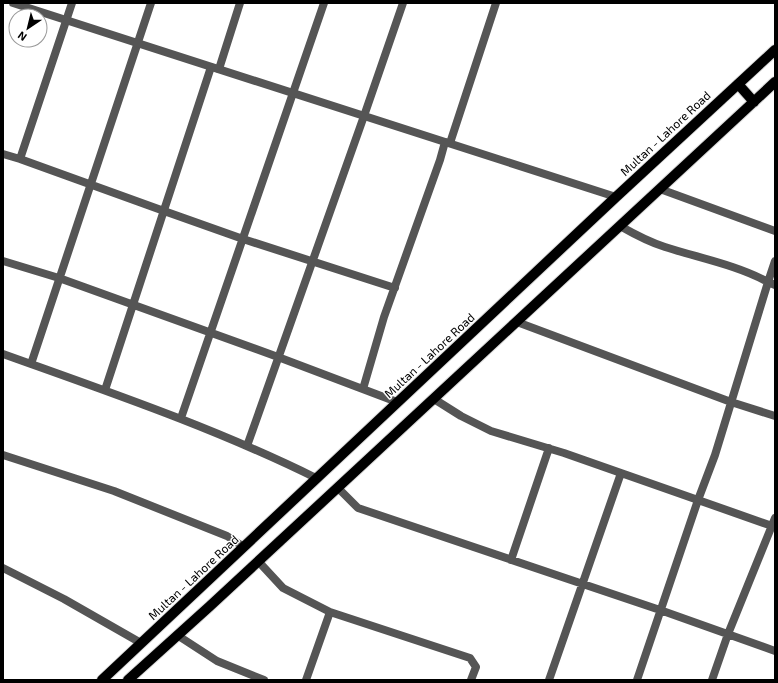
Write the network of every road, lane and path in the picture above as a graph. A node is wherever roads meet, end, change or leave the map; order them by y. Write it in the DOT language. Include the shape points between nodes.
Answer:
graph roads {
  1 [pos="14,3"];
  2 [pos="72,3"];
  3 [pos="151,3"];
  4 [pos="240,3"];
  5 [pos="324,3"];
  6 [pos="403,3"];
  7 [pos="496,3"];
  8 [pos="67,20"];
  9 [pos="138,43"];
  10 [pos="775,50"];
  11 [pos="215,68"];
  12 [pos="775,82"];
  13 [pos="738,84"];
  14 [pos="294,93"];
  15 [pos="754,102"];
  16 [pos="364,116"];
  17 [pos="448,143"];
  18 [pos="3,154"];
  19 [pos="20,159"];
  20 [pos="91,184"];
  21 [pos="660,188"];
  22 [pos="616,197"];
  23 [pos="164,211"];
  24 [pos="620,226"];
  25 [pos="775,231"];
  26 [pos="243,239"];
  27 [pos="313,260"];
  28 [pos="3,261"];
  29 [pos="775,261"];
  30 [pos="59,278"];
  31 [pos="772,283"];
  32 [pos="395,288"];
  33 [pos="133,305"];
  34 [pos="517,322"];
  35 [pos="211,332"];
  36 [pos="3,354"];
  37 [pos="278,357"];
  38 [pos="31,364"];
  39 [pos="363,389"];
  40 [pos="105,390"];
  41 [pos="434,399"];
  42 [pos="397,402"];
  43 [pos="731,402"];
  44 [pos="775,416"];
  45 [pos="181,418"];
  46 [pos="246,446"];
  47 [pos="548,448"];
  48 [pos="3,455"];
  49 [pos="621,473"];
  50 [pos="316,478"];
  51 [pos="338,488"];
  52 [pos="698,500"];
  53 [pos="774,523"];
  54 [pos="244,547"];
  55 [pos="511,560"];
  56 [pos="258,562"];
  57 [pos="3,568"];
  58 [pos="582,584"];
  59 [pos="660,610"];
  60 [pos="330,612"];
  61 [pos="728,634"];
  62 [pos="177,635"];
  63 [pos="141,643"];
  64 [pos="775,651"];
  65 [pos="102,680"];
  66 [pos="128,680"];
  67 [pos="264,680"];
  68 [pos="306,680"];
  69 [pos="471,680"];
  70 [pos="549,680"];
  71 [pos="637,680"];
  72 [pos="712,680"];
  1 -- 8 [label="street"];
  2 -- 8 [label="street"];
  3 -- 9 [label="street"];
  4 -- 11 [label="street"];
  5 -- 14 [label="street"];
  6 -- 16 [label="street"];
  7 -- 17 [label="street"];
  8 -- 9 [label="street"];
  8 -- 19 [label="street"];
  9 -- 11 [label="street"];
  9 -- 20 [label="street"];
  10 -- 13 [label="main road, Multan - Lahore Road"];
  11 -- 14 [label="street"];
  11 -- 23 [label="street"];
  12 -- 15 [label="main road"];
  13 -- 15 [label="main road"];
  13 -- 22 [label="main road, Multan - Lahore Road"];
  14 -- 16 [label="street"];
  14 -- 26 [label="street"];
  15 -- 21 [label="main road"];
  16 -- 17 [label="street"];
  16 -- 27 [label="street"];
  17 -- 22 [label="street"];
  17 -- 32 [label="street"];
  18 -- 19 [label="street"];
  19 -- 20 [label="street"];
  20 -- 23 [label="street"];
  20 -- 30 [label="street"];
  21 -- 24 [label="main road"];
  21 -- 25 [label="street"];
  22 -- 42 [label="main road, Multan - Lahore Road"];
  23 -- 26 [label="street"];
  23 -- 33 [label="street"];
  24 -- 31 [label="street" via="664,247 720,263"];
  24 -- 34 [label="main road"];
  26 -- 27 [label="street"];
  26 -- 35 [label="street"];
  27 -- 32 [label="street"];
  27 -- 37 [label="street"];
  28 -- 30 [label="street"];
  29 -- 31 [label="street"];
  30 -- 33 [label="street"];
  30 -- 38 [label="street"];
  31 -- 43 [label="street"];
  32 -- 39 [label="street"];
  33 -- 35 [label="street"];
  33 -- 40 [label="street"];
  34 -- 41 [label="main road"];
  34 -- 43 [label="street"];
  35 -- 37 [label="street"];
  35 -- 45 [label="street"];
  36 -- 38 [label="street"];
  37 -- 39 [label="street"];
  37 -- 46 [label="street"];
  38 -- 40 [label="street"];
  39 -- 42 [label="street"];
  40 -- 45 [label="street"];
  41 -- 47 [label="street" via="491,432"];
  41 -- 51 [label="main road"];
  42 -- 50 [label="main road, Multan - Lahore Road"];
  43 -- 44 [label="street"];
  43 -- 52 [label="street"];
  45 -- 46 [label="street"];
  46 -- 50 [label="street"];
  47 -- 49 [label="street"];
  47 -- 55 [label="street"];
  48 -- 54 [label="street" via="114,491 227,536"];
  49 -- 52 [label="street"];
  49 -- 58 [label="street"];
  50 -- 54 [label="main road, Multan - Lahore Road"];
  51 -- 55 [label="street" via="358,508"];
  51 -- 56 [label="main road"];
  52 -- 53 [label="street"];
  52 -- 59 [label="street"];
  53 -- 61 [label="street"];
  54 -- 63 [label="main road, Multan - Lahore Road"];
  55 -- 58 [label="street"];
  56 -- 60 [label="street" via="283,588"];
  56 -- 62 [label="main road"];
  57 -- 63 [label="street"];
  58 -- 59 [label="street"];
  58 -- 70 [label="street"];
  59 -- 61 [label="street"];
  59 -- 71 [label="street"];
  60 -- 68 [label="street"];
  60 -- 69 [label="street" via="470,658 476,667"];
  61 -- 64 [label="street"];
  61 -- 72 [label="street"];
  62 -- 66 [label="main road"];
  62 -- 67 [label="street" via="217,661"];
  63 -- 65 [label="main road, Multan - Lahore Road"];
}
